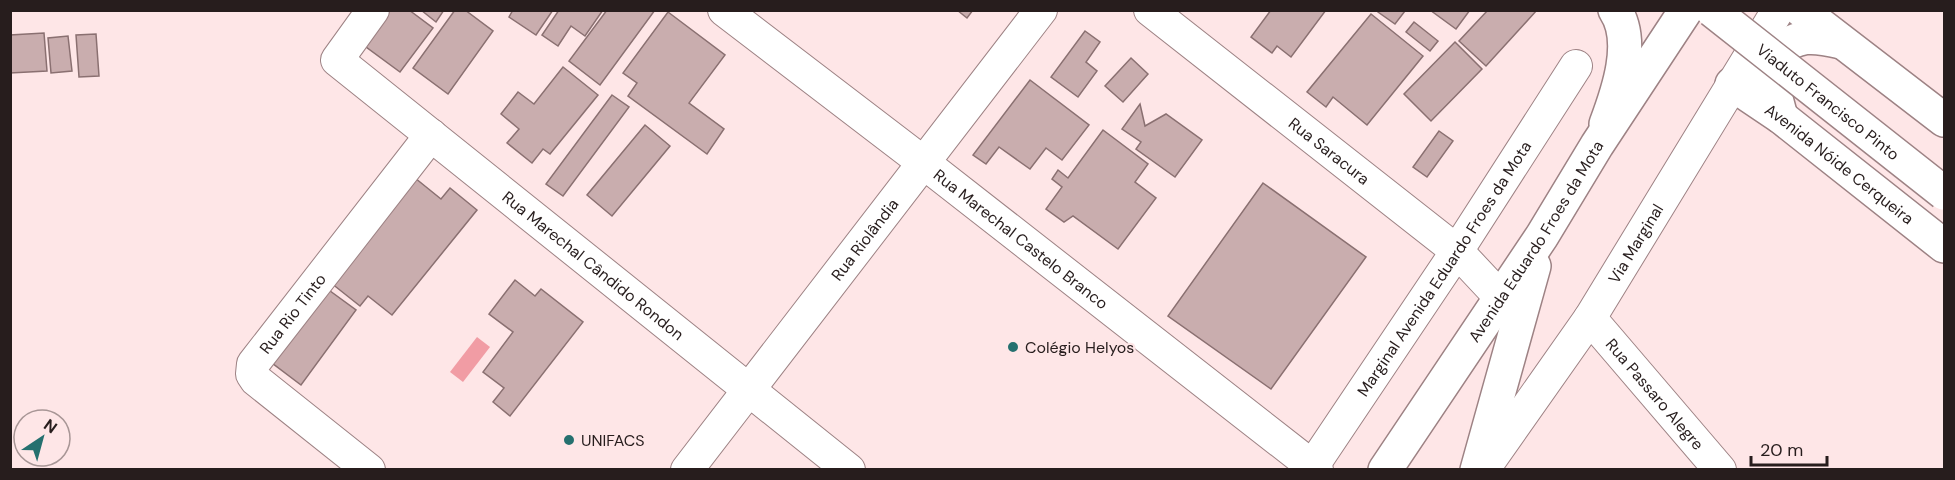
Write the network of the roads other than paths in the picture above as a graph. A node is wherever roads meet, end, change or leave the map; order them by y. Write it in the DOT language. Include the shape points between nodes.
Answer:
graph roads {
  1 [pos="373,10"];
  2 [pos="724,10"];
  3 [pos="1041,10"];
  4 [pos="1150,10"];
  5 [pos="1615,10"];
  6 [pos="1686,10"];
  7 [pos="1712,10"];
  8 [pos="1778,10"];
  9 [pos="1801,10"];
  10 [pos="1841,42"];
  11 [pos="1576,66"];
  12 [pos="1732,84"];
  13 [pos="1781,117"];
  14 [pos="1944,120"];
  15 [pos="431,135"];
  16 [pos="1597,145"];
  17 [pos="924,163"];
  18 [pos="1944,193"];
  19 [pos="1542,236"];
  20 [pos="1944,246"];
  21 [pos="1457,251"];
  22 [pos="1501,298"];
  23 [pos="1590,318"];
  24 [pos="749,388"];
  25 [pos="1313,468"];
  26 [pos="369,470"];
  27 [pos="687,470"];
  28 [pos="849,470"];
  29 [pos="1385,470"];
  30 [pos="1477,470"];
  31 [pos="1483,470"];
  32 [pos="1720,470"];
  1 -- 15 [label="street, Rua Marechal Cândido Rondon" via="337,60"];
  2 -- 17 [label="street, Rua Marechal Castelo Branco"];
  3 -- 17 [label="street, Rua Riolândia"];
  4 -- 21 [label="street, Rua Saracura"];
  5 -- 16 [label="main road" via="1625,39 1624,56 1617,94"];
  6 -- 16 [label="main road, Avenida Eduardo Froes da Mota"];
  7 -- 18 [label="main road, Viaduto Francisco Pinto, bridge"];
  8 -- 12 [label="street, Via Marginal"];
  9 -- 10 [label="main road"];
  10 -- 13 [label="main road" via="1807,36 1774,53 1770,72"];
  10 -- 14 [label="main road"];
  11 -- 21 [label="street, Marginal Avenida Eduardo Froes da Mota"];
  12 -- 13 [label="main road, Avenida Nóide Cerqueira"];
  12 -- 23 [label="street, Via Marginal"];
  13 -- 20 [label="main road, Avenida Nóide Cerqueira"];
  15 -- 24 [label="street, Rua Marechal Cândido Rondon"];
  15 -- 26 [label="street, Rua Rio Tinto" via="253,364 256,380"];
  16 -- 19 [label="main road, Avenida Eduardo Froes da Mota"];
  17 -- 24 [label="street, Rua Riolândia"];
  17 -- 25 [label="street, Rua Marechal Castelo Branco"];
  19 -- 22 [label="main road, Avenida Eduardo Froes da Mota"];
  19 -- 30 [label="main road"];
  21 -- 22 [label="street, Rua Saracura"];
  21 -- 25 [label="street, Marginal Avenida Eduardo Froes da Mota"];
  22 -- 29 [label="main road, Avenida Eduardo Froes da Mota"];
  23 -- 31 [label="street, Via Marginal"];
  23 -- 32 [label="street, Rua Passaro Alegre"];
  24 -- 27 [label="street, Rua Riolândia"];
  24 -- 28 [label="street, Rua Marechal Cândido Rondon"];
}
